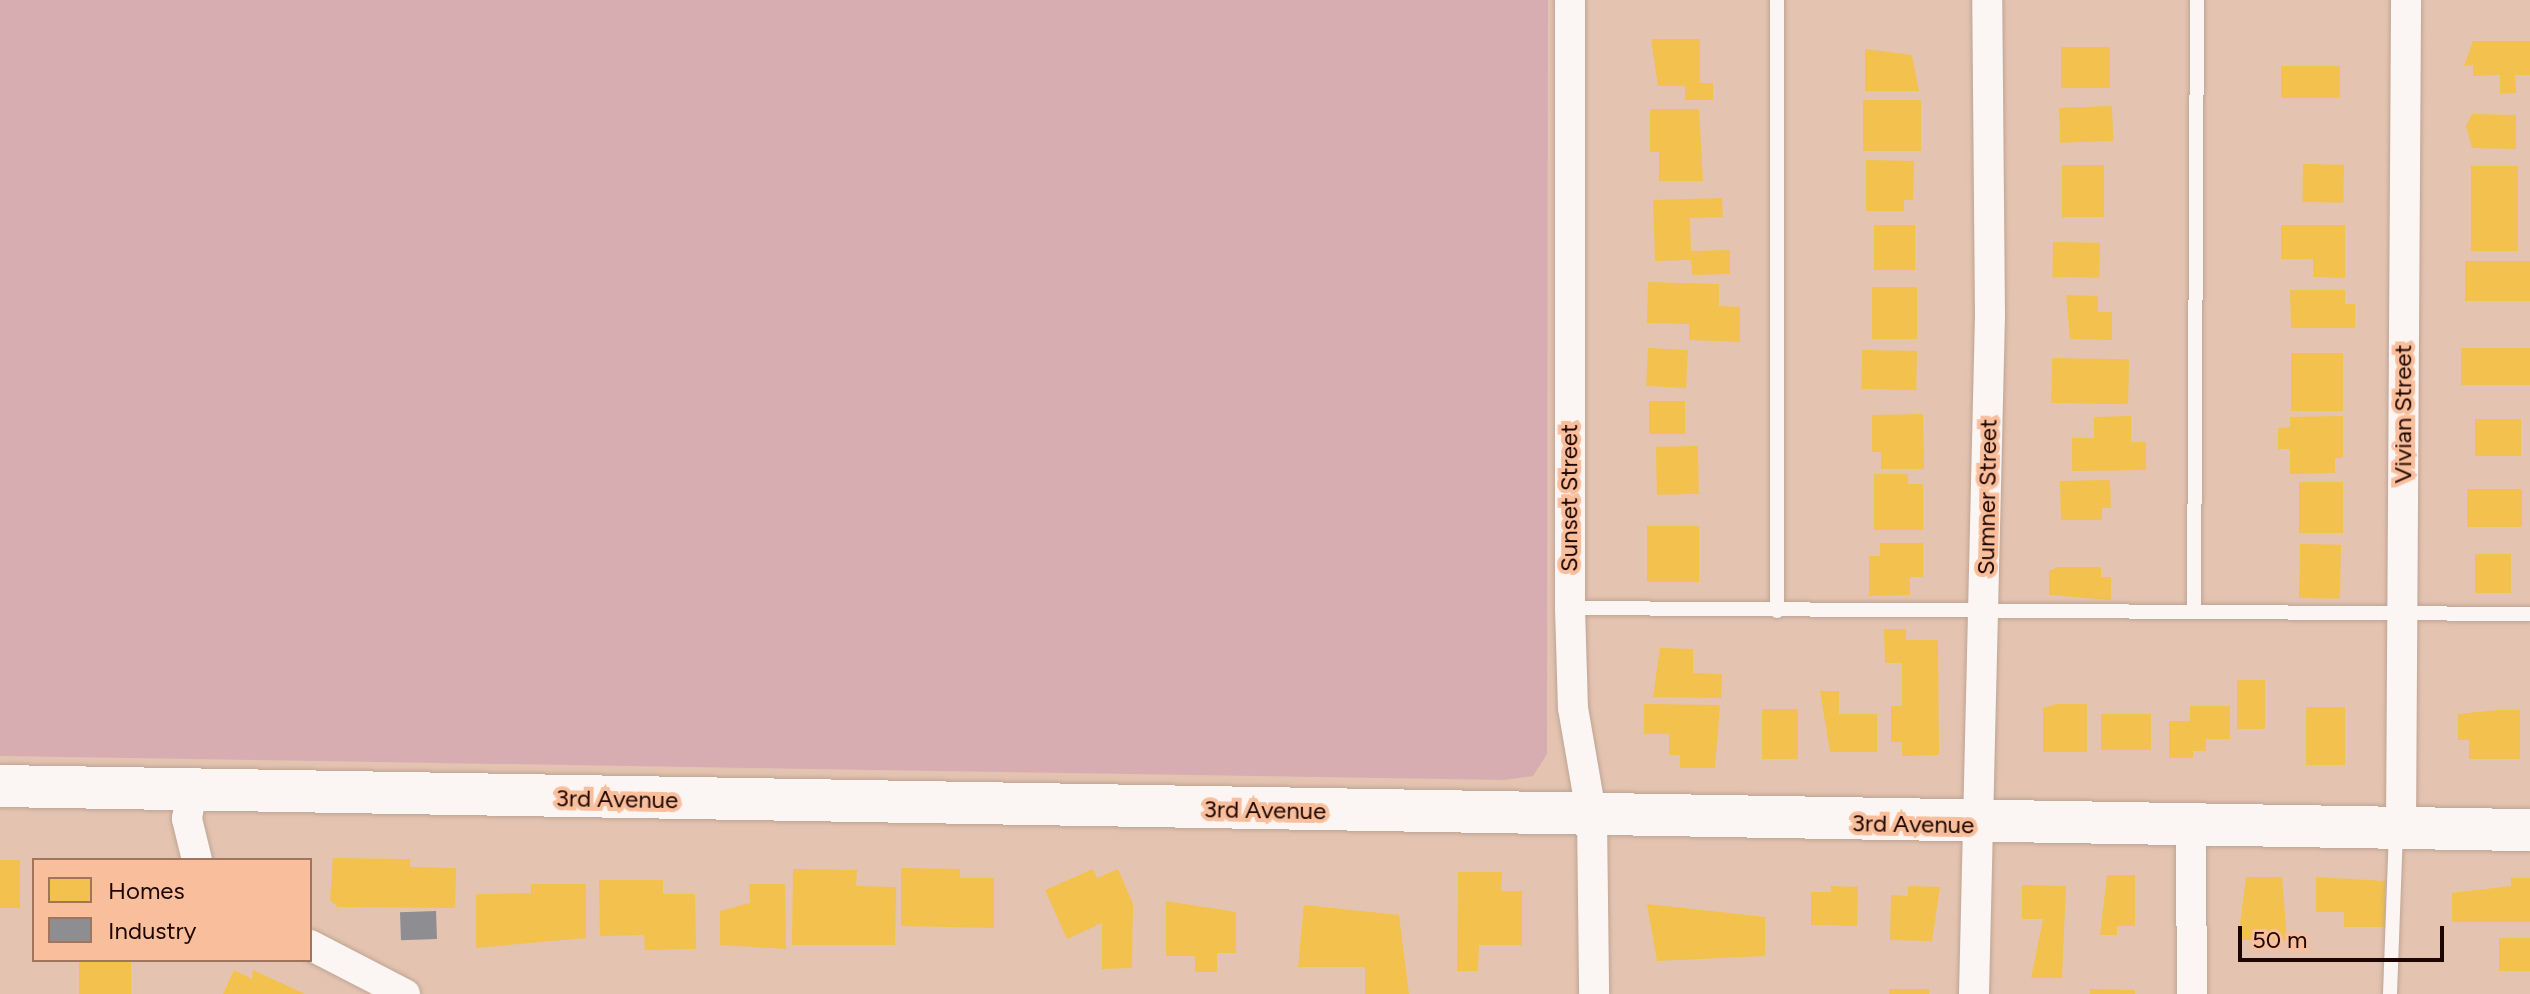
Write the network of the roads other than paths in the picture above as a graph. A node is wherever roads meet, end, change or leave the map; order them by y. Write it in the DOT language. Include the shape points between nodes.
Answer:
graph roads {
  1 [pos="1570,0"];
  2 [pos="1777,0"];
  3 [pos="1987,0"];
  4 [pos="2197,0"];
  5 [pos="2406,0"];
  6 [pos="1570,608"];
  7 [pos="1984,610"];
  8 [pos="1777,611"];
  9 [pos="2194,611"];
  10 [pos="2405,612"];
  11 [pos="2530,614"];
  12 [pos="0,786"];
  13 [pos="192,790"];
  14 [pos="1592,818"];
  15 [pos="1979,825"];
  16 [pos="2191,827"];
  17 [pos="2398,829"];
  18 [pos="2530,830"];
  19 [pos="197,858"];
  20 [pos="312,946"];
  21 [pos="405,994"];
  22 [pos="1594,994"];
  23 [pos="1974,994"];
  24 [pos="2192,994"];
  25 [pos="2390,994"];
  1 -- 6 [label="street, Sunset Street"];
  2 -- 8 [label="lane"];
  3 -- 7 [label="street, Sumner Street"];
  4 -- 9 [label="lane"];
  5 -- 10 [label="street, Vivian Street"];
  6 -- 8 [label="lane"];
  6 -- 14 [label="street, Sunset Street" via="1573,708"];
  7 -- 8 [label="lane"];
  7 -- 9 [label="lane"];
  7 -- 15 [label="street, Sumner Street"];
  9 -- 10 [label="lane"];
  10 -- 11 [label="lane"];
  10 -- 17 [label="street, Vivian Street"];
  12 -- 13 [label="street, 3rd Avenue"];
  13 -- 14 [label="street, 3rd Avenue"];
  13 -- 19 [label="street" via="187,819"];
  14 -- 15 [label="street, 3rd Avenue"];
  14 -- 22 [label="street, Sunset Street"];
  15 -- 16 [label="street, 3rd Avenue"];
  15 -- 23 [label="street, Sumner Street"];
  16 -- 17 [label="street, 3rd Avenue"];
  16 -- 24 [label="street"];
  17 -- 18 [label="street, 3rd Avenue"];
  17 -- 25 [label="lane"];
  20 -- 21 [label="street"];
}
